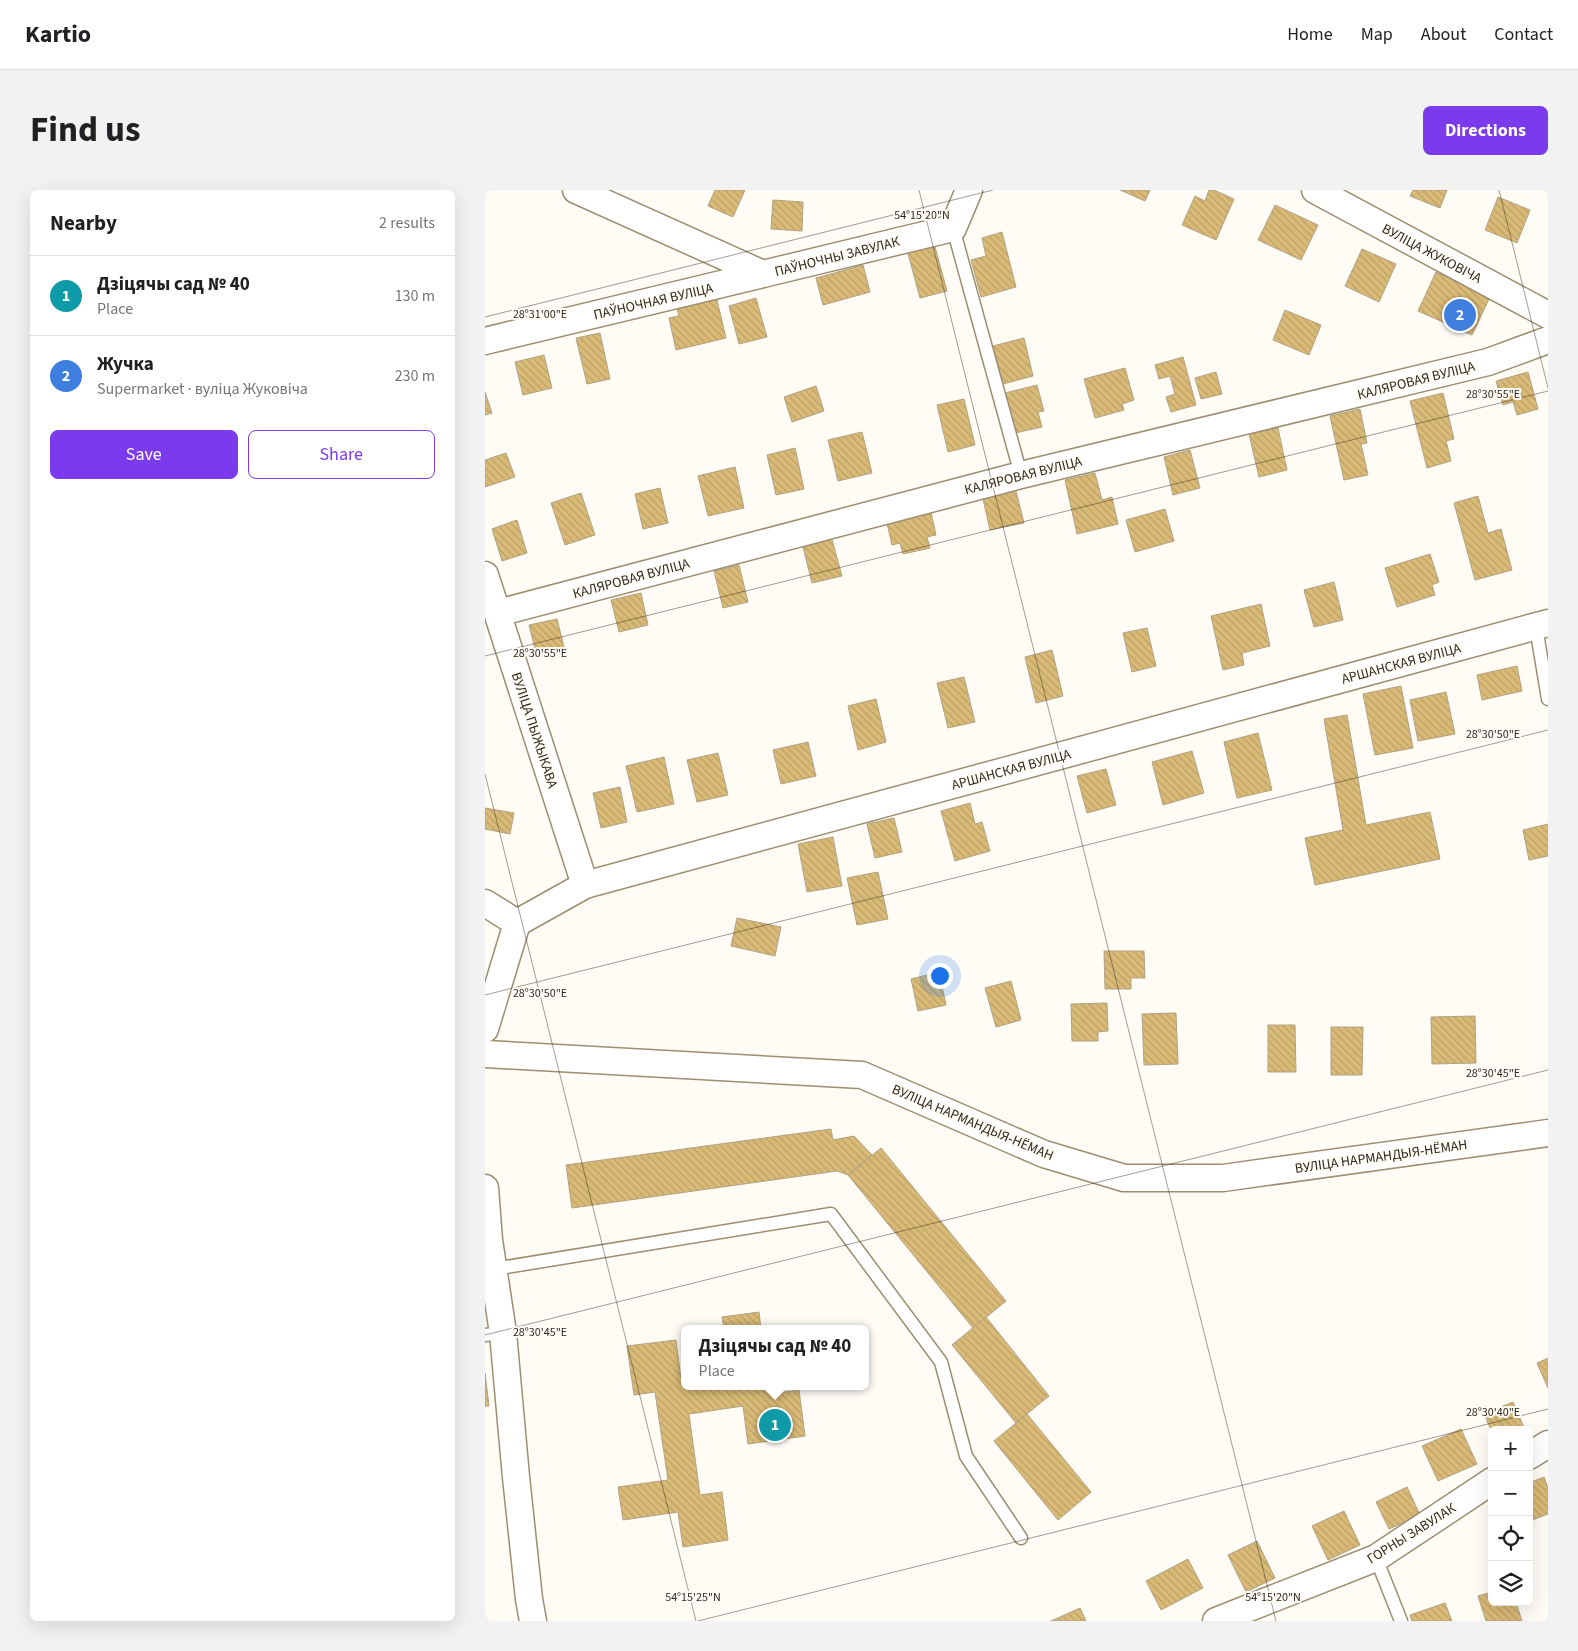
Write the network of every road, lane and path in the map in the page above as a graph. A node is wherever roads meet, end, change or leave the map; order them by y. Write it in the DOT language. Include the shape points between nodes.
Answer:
graph roads {
  1 [pos="576,190"];
  2 [pos="969,190"];
  3 [pos="1315,190"];
  4 [pos="953,228"];
  5 [pos="763,274"];
  6 [pos="1548,315"];
  7 [pos="1548,340"];
  8 [pos="485,341"];
  9 [pos="1021,475"];
  10 [pos="485,574"];
  11 [pos="498,613"];
  12 [pos="1542,625"];
  13 [pos="1548,699"];
  14 [pos="585,885"];
  15 [pos="485,903"];
  16 [pos="517,923"];
  17 [pos="485,1029"];
  18 [pos="485,1054"];
  19 [pos="1548,1133"];
  20 [pos="485,1188"];
  21 [pos="487,1240"];
  22 [pos="494,1269"];
  23 [pos="494,1334"];
  24 [pos="1548,1444"];
  25 [pos="1533,1453"];
  26 [pos="1488,1484"];
  27 [pos="1021,1538"];
  28 [pos="1376,1558"];
  29 [pos="533,1621"];
  30 [pos="1216,1621"];
  31 [pos="1401,1621"];
  1 -- 5 [label="street, ПАЎНОЧНЫ ЗАВУЛАК"];
  2 -- 4 [label="street"];
  3 -- 6 [label="street, ВУЛІЦА ЖУКОВІЧА"];
  4 -- 5 [label="street, ПАЎНОЧНЫ ЗАВУЛАК"];
  4 -- 9 [label="lane"];
  5 -- 8 [label="street, ПАЎНОЧНАЯ ВУЛІЦА"];
  7 -- 9 [label="street, КАЛЯРОВАЯ ВУЛІЦА" via="1488,362"];
  9 -- 11 [label="street, КАЛЯРОВАЯ ВУЛІЦА"];
  10 -- 11 [label="street, ВУЛІЦА ПЫЖЫКАВА"];
  11 -- 14 [label="street, ВУЛІЦА ПЫЖЫКАВА"];
  12 -- 13 [label="lane"];
  12 -- 14 [label="street, АРШАНСКАЯ ВУЛІЦА"];
  14 -- 16 [label="street, АРШАНСКАЯ ВУЛІЦА"];
  15 -- 16 [label="street"];
  16 -- 17 [label="street"];
  18 -- 19 [label="street, ВУЛІЦА НАРМАНДЫЯ-НЁМАН" via="862,1075 1044,1154 1124,1178 1223,1178"];
  20 -- 21 [label="street"];
  21 -- 22 [label="street"];
  22 -- 23 [label="street"];
  22 -- 27 [label="lane" via="831,1214 941,1362 966,1456"];
  23 -- 29 [label="street" via="516,1477"];
  24 -- 25 [label="street"];
  26 -- 28 [label="street, ГОРНЫ ЗАВУЛАК"];
  28 -- 30 [label="street, ГОРНЫ ЗАВУЛАК"];
  28 -- 31 [label="lane"];
}
